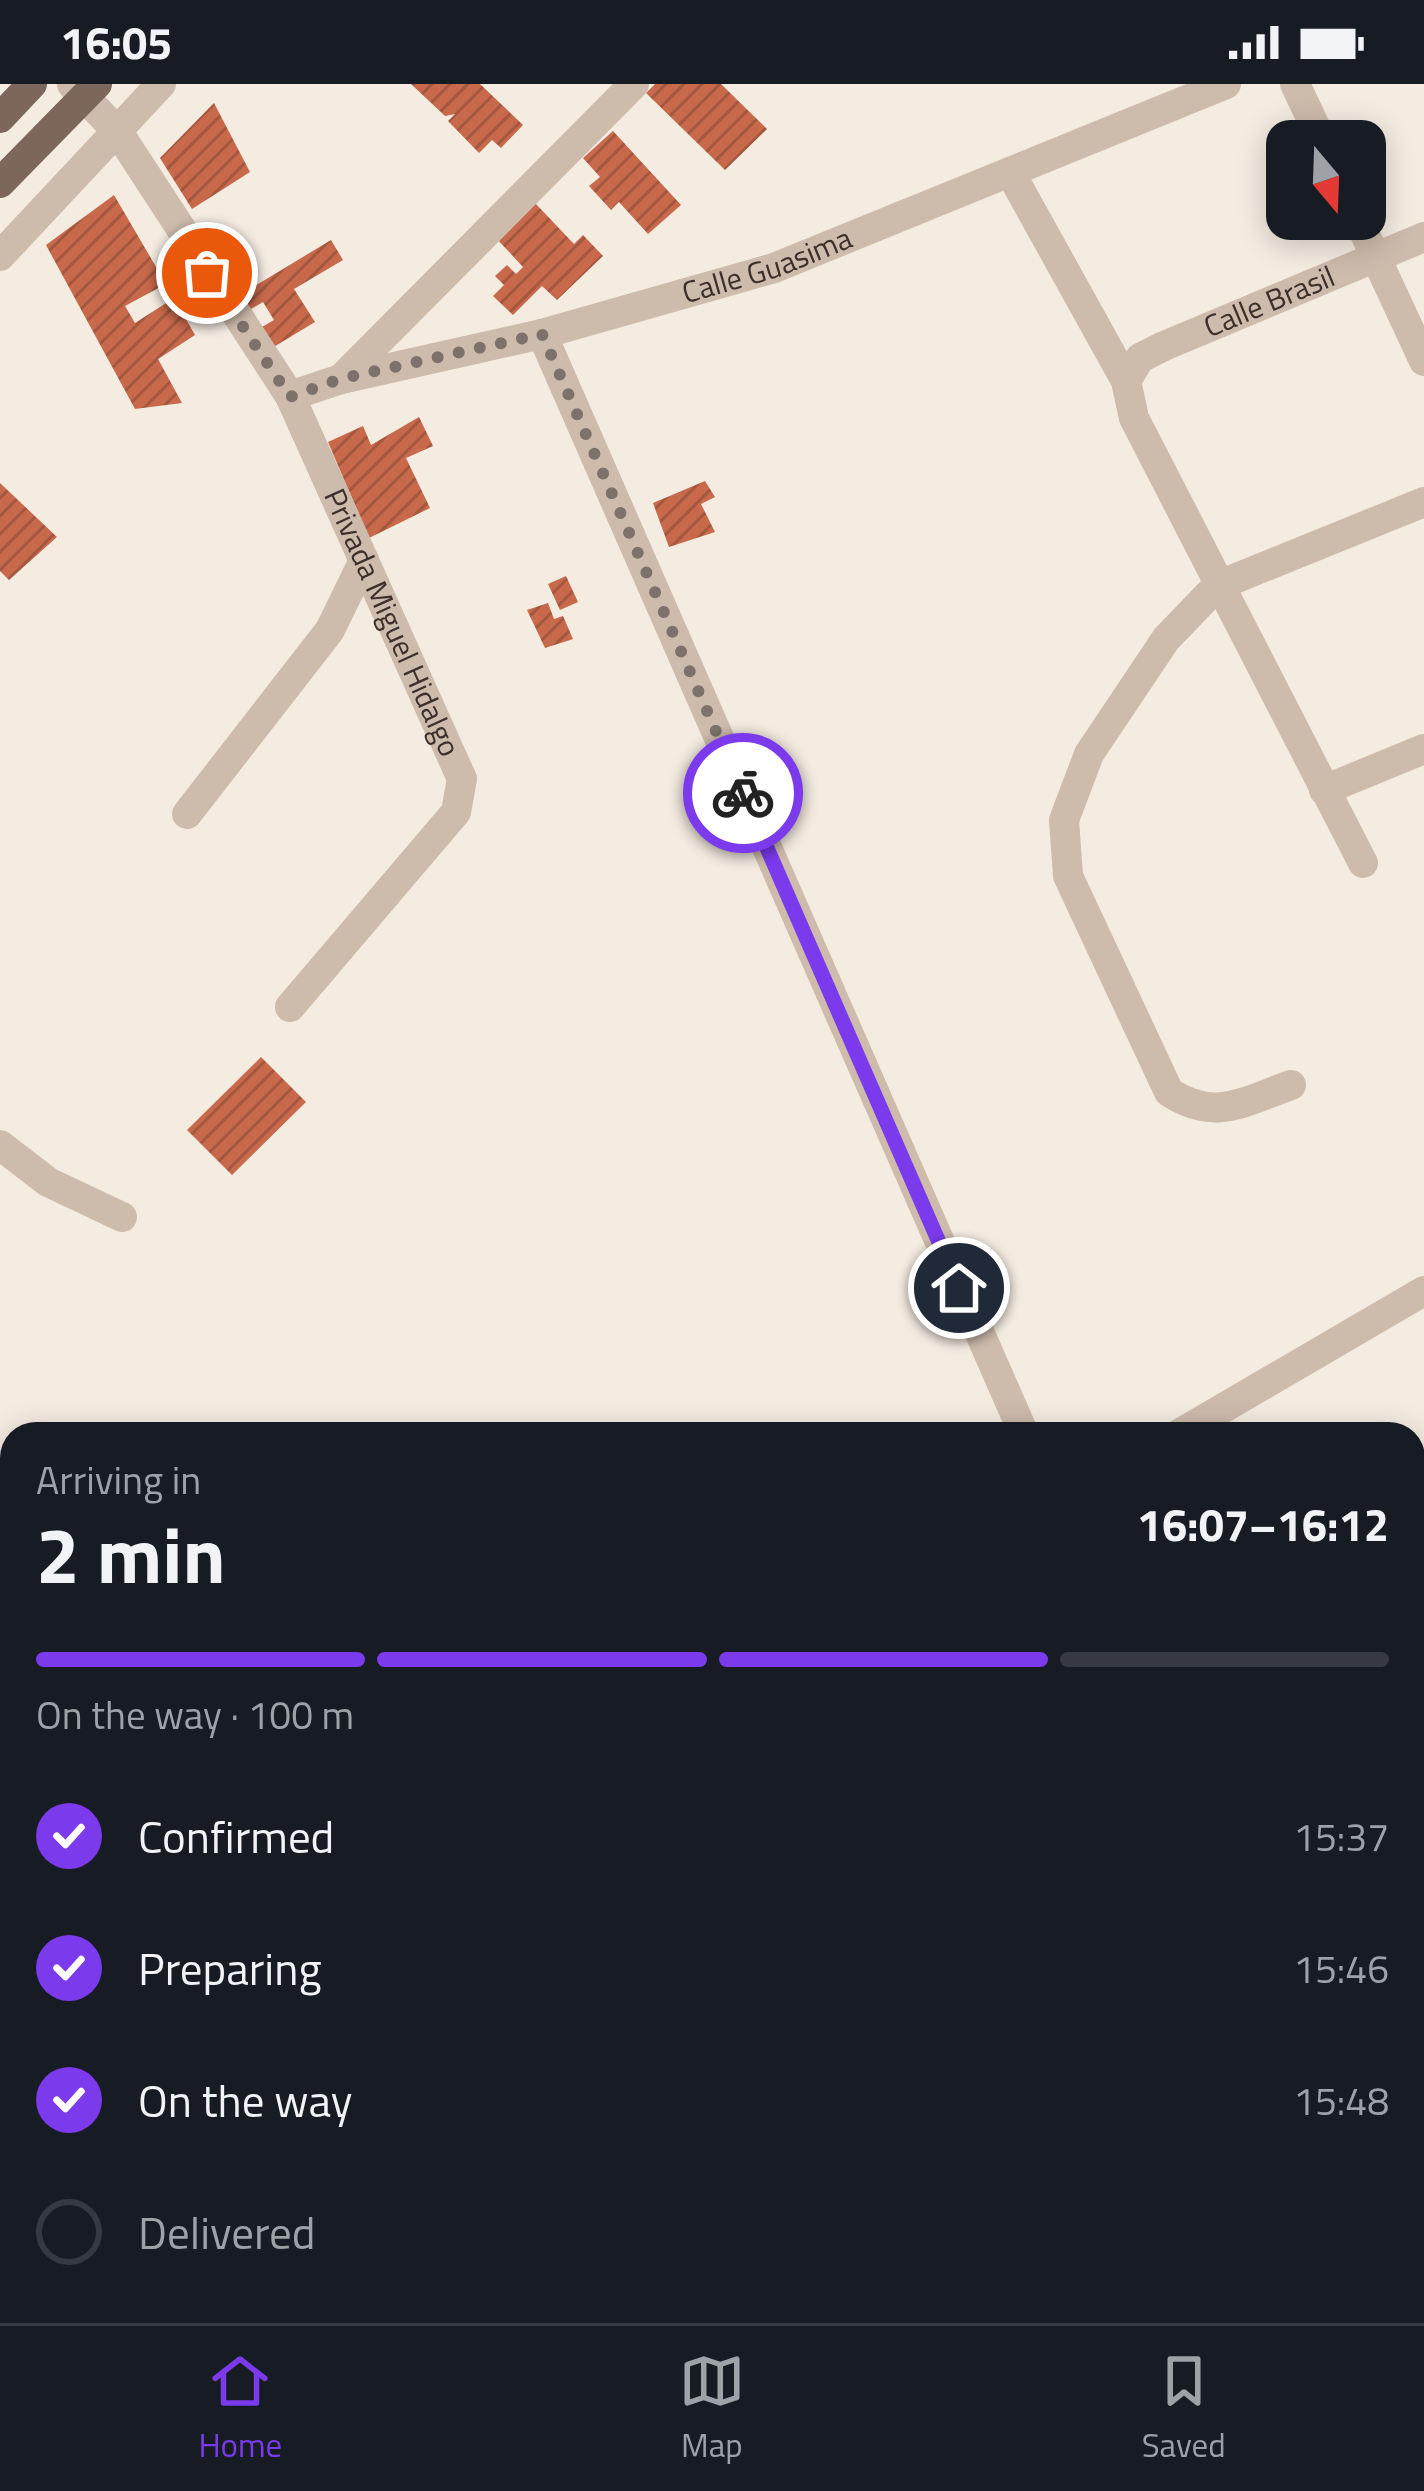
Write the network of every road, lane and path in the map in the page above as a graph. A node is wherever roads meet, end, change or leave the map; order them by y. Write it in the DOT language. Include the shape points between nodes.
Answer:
graph roads {
  1 [pos="32,84"];
  2 [pos="160,84"];
  3 [pos="634,84"];
  4 [pos="1226,84"];
  5 [pos="1295,84"];
  6 [pos="85,88"];
  7 [pos="0,118"];
  8 [pos="1312,120"];
  9 [pos="118,131"];
  10 [pos="1010,172"];
  11 [pos="0,183"];
  12 [pos="1424,237"];
  13 [pos="1368,240"];
  14 [pos="0,256"];
  15 [pos="1377,258"];
  16 [pos="542,334"];
  17 [pos="1424,361"];
  18 [pos="340,379"];
  19 [pos="1126,381"];
  20 [pos="290,397"];
  21 [pos="1424,502"];
  22 [pos="364,560"];
  23 [pos="1216,586"];
  24 [pos="1424,749"];
  25 [pos="1324,790"];
  26 [pos="187,814"];
  27 [pos="1363,863"];
  28 [pos="290,1007"];
  29 [pos="1292,1085"];
  30 [pos="0,1145"];
  31 [pos="122,1217"];
  32 [pos="1424,1292"];
  33 [pos="1019,1422"];
  34 [pos="1210,1422"];
  1 -- 7 [label="main road"];
  2 -- 9 [label="street"];
  3 -- 18 [label="street"];
  4 -- 10 [label="street, Calle Guasima"];
  5 -- 8 [label="street"];
  6 -- 9 [label="street, Privada Miguel Hidalgo"];
  6 -- 11 [label="main road"];
  9 -- 14 [label="street"];
  9 -- 20 [label="street, Privada Miguel Hidalgo"];
  10 -- 16 [label="street, Calle Guasima" via="774,268"];
  10 -- 19 [label="street"];
  12 -- 15 [label="street, Calle Brasil"];
  13 -- 15 [label="street"];
  15 -- 17 [label="street"];
  15 -- 19 [label="street, Calle Brasil" via="1164,346 1140,358"];
  16 -- 18 [label="street, Calle Guasima"];
  16 -- 33 [label="street"];
  18 -- 20 [label="street, Calle Guasima"];
  19 -- 23 [label="street" via="1134,418"];
  20 -- 22 [label="street, Privada Miguel Hidalgo"];
  21 -- 23 [label="street"];
  22 -- 26 [label="street" via="330,630"];
  22 -- 28 [label="street, Privada Miguel Hidalgo" via="462,779 456,812"];
  23 -- 25 [label="street"];
  23 -- 29 [label="street" via="1166,640 1089,754 1064,820 1068,876 1169,1091 1198,1110"];
  24 -- 25 [label="street"];
  25 -- 27 [label="street"];
  30 -- 31 [label="street" via="48,1182"];
  32 -- 34 [label="street"];
}
